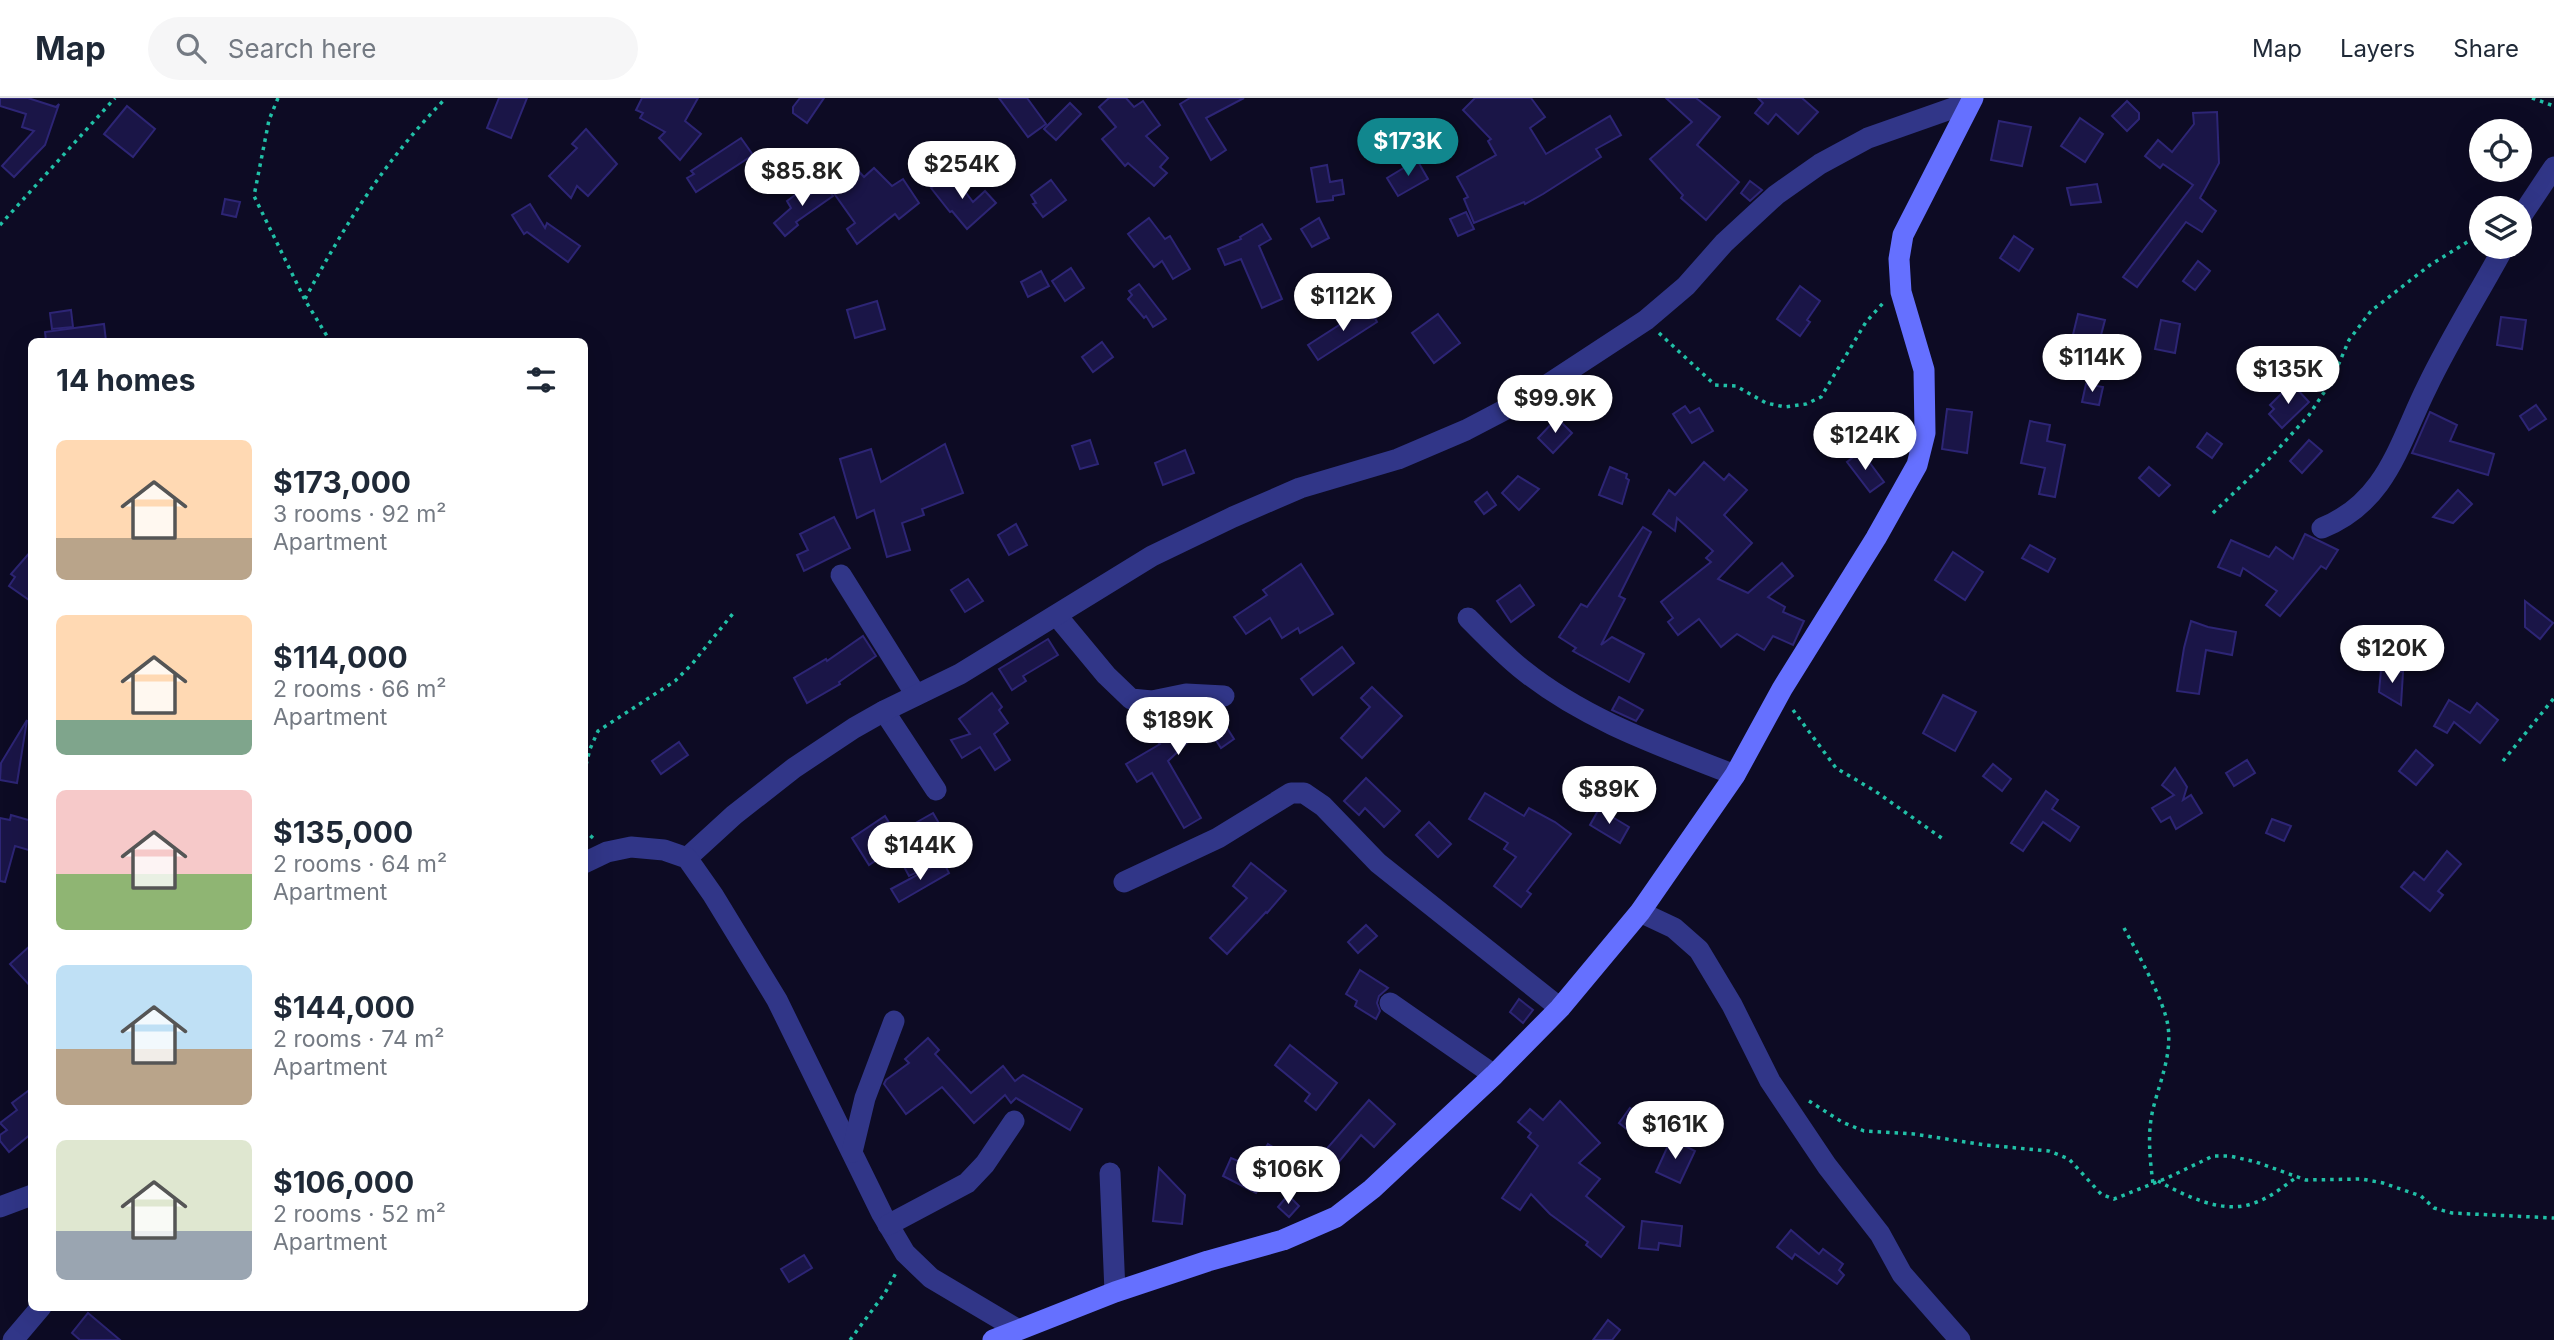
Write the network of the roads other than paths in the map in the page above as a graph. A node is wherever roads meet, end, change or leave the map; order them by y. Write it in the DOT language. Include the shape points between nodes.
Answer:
graph roads {
  1 [pos="1972,100"];
  2 [pos="2554,167"];
  3 [pos="2532,200"];
  4 [pos="2497,259"];
  5 [pos="2322,528"];
  6 [pos="841,575"];
  7 [pos="1057,616"];
  8 [pos="1468,618"];
  9 [pos="916,695"];
  10 [pos="1224,696"];
  11 [pos="884,711"];
  12 [pos="1735,775"];
  13 [pos="936,790"];
  14 [pos="687,858"];
  15 [pos="588,861"];
  16 [pos="1124,882"];
  17 [pos="1640,912"];
  18 [pos="1390,1003"];
  19 [pos="1560,1008"];
  20 [pos="894,1021"];
  21 [pos="1494,1075"];
  22 [pos="1014,1121"];
  23 [pos="852,1152"];
  24 [pos="1110,1173"];
  25 [pos="28,1196"];
  26 [pos="0,1207"];
  27 [pos="888,1226"];
  28 [pos="1115,1292"];
  29 [pos="38,1312"];
  30 [pos="1017,1329"];
  31 [pos="13,1340"];
  32 [pos="23,1340"];
  33 [pos="993,1340"];
  34 [pos="1960,1340"];
  1 -- 7 [label="street" via="1868,138 1820,164 1776,195 1646,320 1527,398 1398,459 1300,488 1233,517 1152,556"];
  1 -- 12 [label="street" via="1903,235 1899,259 1901,292 1924,370 1925,433 1917,465"];
  2 -- 3 [label="street"];
  4 -- 5 [label="street" via="2381,483 2355,511"];
  6 -- 9 [label="street"];
  7 -- 9 [label="street"];
  7 -- 10 [label="street" via="1131,699"];
  8 -- 12 [label="street" via="1524,671 1562,697 1634,736"];
  9 -- 11 [label="street"];
  11 -- 13 [label="street"];
  11 -- 14 [label="street" via="794,768"];
  12 -- 17 [label="street"];
  14 -- 15 [label="street" via="631,847"];
  14 -- 23 [label="street" via="777,1000"];
  16 -- 19 [label="street" via="1218,838 1291,793 1304,793 1323,806 1378,863"];
  17 -- 19 [label="street"];
  17 -- 34 [label="street" via="1674,928 1699,950 1784,1102 1880,1234 1902,1274"];
  18 -- 21 [label="street"];
  19 -- 21 [label="street"];
  20 -- 23 [label="street" via="865,1098"];
  21 -- 28 [label="street" via="1336,1217 1283,1240"];
  22 -- 27 [label="street" via="967,1183"];
  23 -- 27 [label="street"];
  24 -- 28 [label="street"];
  25 -- 26 [label="street"];
  27 -- 30 [label="street" via="905,1253 931,1279"];
  28 -- 30 [label="street"];
  29 -- 31 [label="street"];
  29 -- 32 [label="street"];
  30 -- 33 [label="street"];
}
